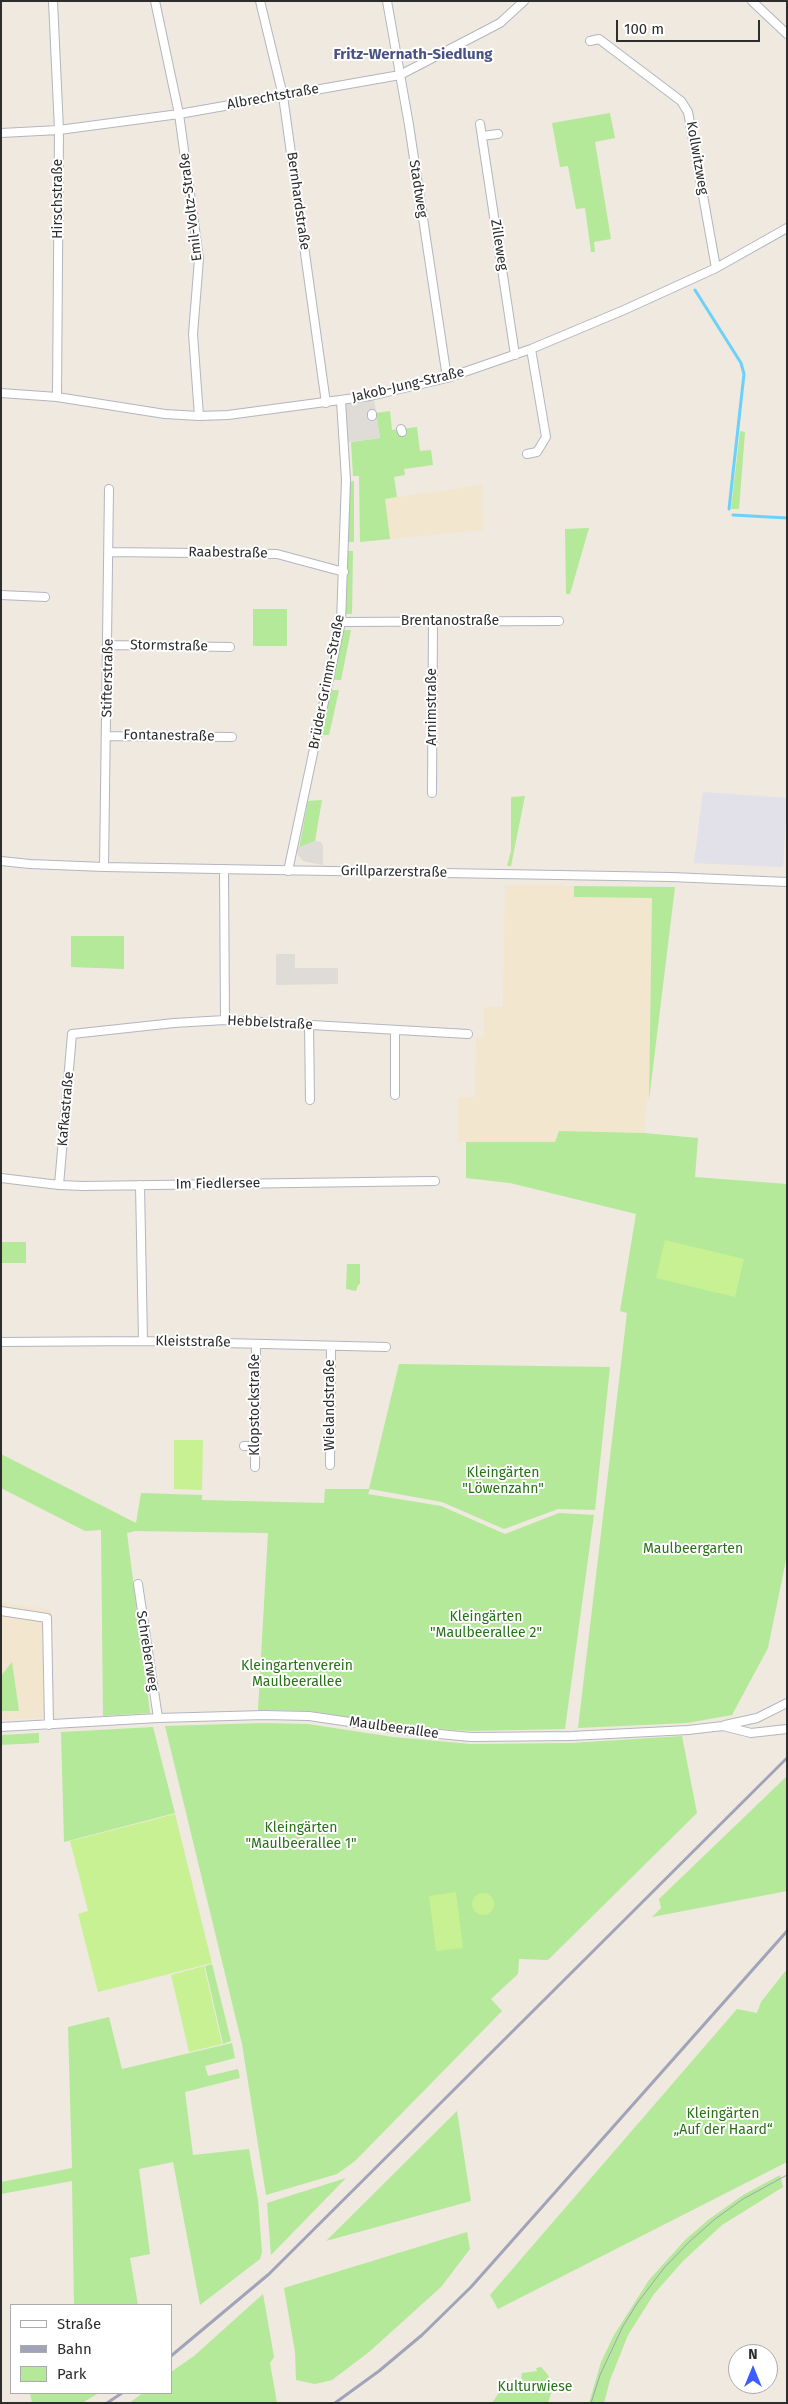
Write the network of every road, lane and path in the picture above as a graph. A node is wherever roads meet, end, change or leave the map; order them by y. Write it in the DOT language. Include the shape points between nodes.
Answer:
graph roads {
  1 [pos="53,1"];
  2 [pos="155,1"];
  3 [pos="260,1"];
  4 [pos="387,1"];
  5 [pos="524,1"];
  6 [pos="752,1"];
  7 [pos="762,4"];
  8 [pos="787,34"];
  9 [pos="590,41"];
  10 [pos="400,75"];
  11 [pos="283,96"];
  12 [pos="179,114"];
  13 [pos="480,124"];
  14 [pos="59,130"];
  15 [pos="1,133"];
  16 [pos="498,134"];
  17 [pos="482,136"];
  18 [pos="787,228"];
  19 [pos="716,268"];
  20 [pos="532,348"];
  21 [pos="515,355"];
  22 [pos="447,378"];
  23 [pos="1,393"];
  24 [pos="57,397"];
  25 [pos="341,401"];
  26 [pos="326,403"];
  27 [pos="199,416"];
  28 [pos="527,454"];
  29 [pos="109,489"];
  30 [pos="110,552"];
  31 [pos="344,572"];
  32 [pos="1,595"];
  33 [pos="45,597"];
  34 [pos="559,621"];
  35 [pos="341,622"];
  36 [pos="432,622"];
  37 [pos="108,645"];
  38 [pos="230,648"];
  39 [pos="107,736"];
  40 [pos="232,737"];
  41 [pos="432,793"];
  42 [pos="1,860"];
  43 [pos="104,867"];
  44 [pos="224,869"];
  45 [pos="288,871"];
  46 [pos="787,882"];
  47 [pos="225,1020"];
  48 [pos="309,1025"];
  49 [pos="395,1030"];
  50 [pos="72,1034"];
  51 [pos="468,1034"];
  52 [pos="395,1095"];
  53 [pos="310,1100"];
  54 [pos="1,1178"];
  55 [pos="435,1181"];
  56 [pos="59,1185"];
  57 [pos="140,1185"];
  58 [pos="144,1340"];
  59 [pos="1,1342"];
  60 [pos="256,1344"];
  61 [pos="331,1346"];
  62 [pos="386,1347"];
  63 [pos="244,1446"];
  64 [pos="255,1446"];
  65 [pos="330,1465"];
  66 [pos="255,1467"];
  67 [pos="138,1584"];
  68 [pos="1,1611"];
  69 [pos="787,1703"];
  70 [pos="158,1718"];
  71 [pos="49,1725"];
  72 [pos="723,1726"];
  73 [pos="1,1728"];
  74 [pos="787,1729"];
  1 -- 14 [label="street, Hirschstraße"];
  2 -- 12 [label="street, Emil-Voltz-Straße"];
  3 -- 11 [label="street, Bernhardstraße"];
  4 -- 10 [label="street, Stadtweg"];
  5 -- 10 [label="street, Albrechtstraße" via="500,22"];
  6 -- 7 [label="street"];
  7 -- 8 [label="street"];
  9 -- 19 [label="street, Kollwitzweg" via="599,39 681,101 688,112"];
  10 -- 11 [label="street, Albrechtstraße"];
  10 -- 22 [label="street, Stadtweg"];
  11 -- 12 [label="street, Albrechtstraße"];
  11 -- 26 [label="street, Bernhardstraße"];
  12 -- 14 [label="street, Albrechtstraße"];
  12 -- 27 [label="street, Emil-Voltz-Straße" via="199,258 194,334"];
  13 -- 17 [label="street, Zilleweg"];
  14 -- 15 [label="street, Albrechtstraße"];
  14 -- 24 [label="street, Hirschstraße"];
  16 -- 17 [label="street"];
  17 -- 21 [label="street, Zilleweg"];
  18 -- 19 [label="street, Jakob-Jung-Straße"];
  19 -- 20 [label="street, Jakob-Jung-Straße"];
  20 -- 21 [label="street, Jakob-Jung-Straße"];
  20 -- 28 [label="street" via="546,437 537,452"];
  21 -- 22 [label="street, Jakob-Jung-Straße"];
  22 -- 25 [label="street, Jakob-Jung-Straße"];
  23 -- 24 [label="street, Jakob-Jung-Straße"];
  24 -- 27 [label="street, Jakob-Jung-Straße" via="165,414"];
  25 -- 26 [label="street, Jakob-Jung-Straße"];
  25 -- 31 [label="street, Brüder-Grimm-Straße" via="346,480"];
  26 -- 27 [label="street, Jakob-Jung-Straße"];
  29 -- 30 [label="street, Stifterstraße"];
  30 -- 31 [label="street, Raabestraße" via="277,554"];
  30 -- 37 [label="street, Stifterstraße"];
  31 -- 35 [label="street, Brüder-Grimm-Straße"];
  32 -- 33 [label="street"];
  34 -- 36 [label="street, Brentanostraße"];
  35 -- 36 [label="street, Brentanostraße"];
  35 -- 45 [label="street, Brüder-Grimm-Straße"];
  36 -- 41 [label="street, Arnimstraße"];
  37 -- 38 [label="street, Stormstraße"];
  37 -- 39 [label="street, Stifterstraße"];
  39 -- 40 [label="street, Fontanestraße"];
  39 -- 43 [label="street, Stifterstraße"];
  42 -- 43 [label="street, Grillparzerstraße"];
  43 -- 44 [label="street, Grillparzerstraße"];
  44 -- 45 [label="street, Grillparzerstraße"];
  44 -- 47 [label="street"];
  45 -- 46 [label="street, Grillparzerstraße"];
  47 -- 48 [label="street, Hebbelstraße"];
  47 -- 50 [label="street, Hebbelstraße" via="174,1022"];
  48 -- 49 [label="street, Hebbelstraße"];
  48 -- 53 [label="street"];
  49 -- 51 [label="street, Hebbelstraße"];
  49 -- 52 [label="street"];
  50 -- 56 [label="street, Kafkastraße"];
  54 -- 56 [label="street, Im Fiedlersee"];
  55 -- 57 [label="street, Im Fiedlersee"];
  56 -- 57 [label="street, Im Fiedlersee"];
  57 -- 58 [label="street"];
  58 -- 59 [label="street, Kleiststraße"];
  58 -- 60 [label="street, Kleiststraße"];
  60 -- 61 [label="street, Kleiststraße"];
  60 -- 64 [label="street, Klopstockstraße"];
  61 -- 62 [label="street, Kleiststraße"];
  61 -- 65 [label="street, Wielandstraße"];
  63 -- 64 [label="street"];
  64 -- 66 [label="street, Klopstockstraße"];
  67 -- 70 [label="street, Schreberweg"];
  68 -- 71 [label="street" via="47,1618"];
  69 -- 72 [label="street" via="757,1718"];
  70 -- 71 [label="street, Maulbeerallee"];
  70 -- 72 [label="street, Maulbeerallee" via="309,1716 471,1737 580,1735"];
  71 -- 73 [label="street, Maulbeerallee"];
  72 -- 74 [label="street, Maulbeerallee" via="751,1733"];
}
